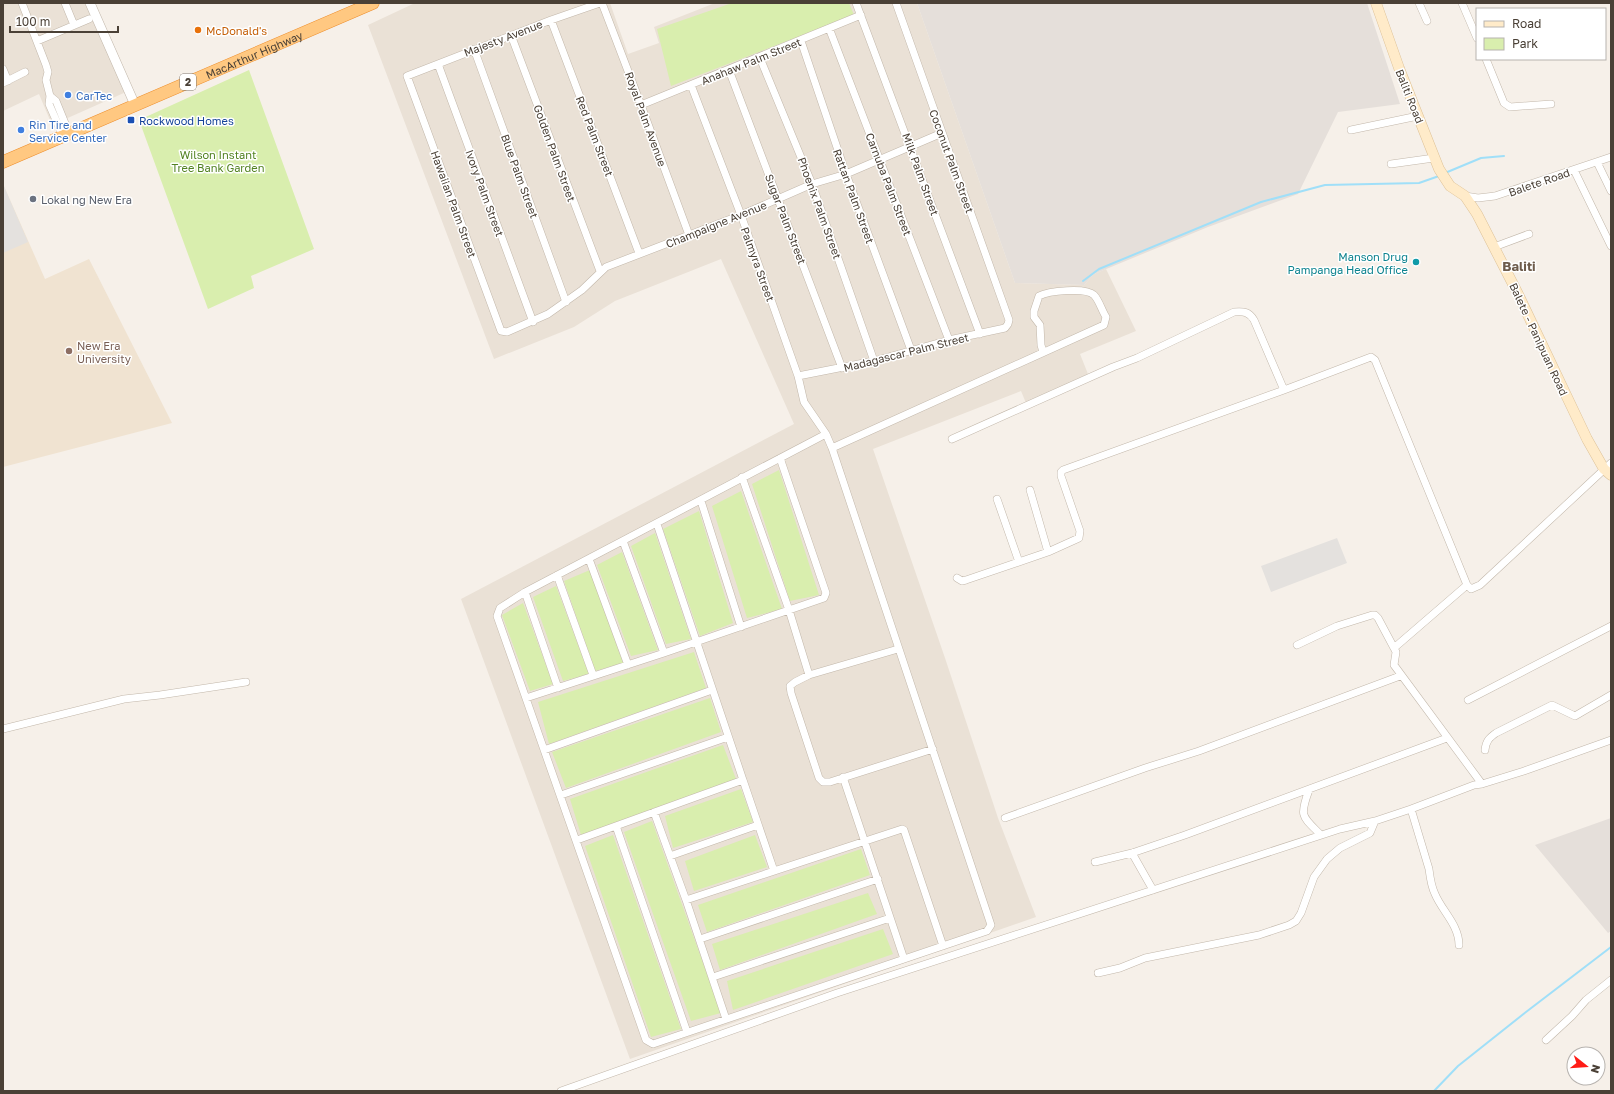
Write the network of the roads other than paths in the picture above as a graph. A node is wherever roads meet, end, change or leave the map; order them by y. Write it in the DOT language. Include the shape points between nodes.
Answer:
graph roads {
  1 [pos="22,3"];
  2 [pos="65,3"];
  3 [pos="90,3"];
  4 [pos="372,3"];
  5 [pos="601,3"];
  6 [pos="856,3"];
  7 [pos="896,3"];
  8 [pos="1376,3"];
  9 [pos="1419,3"];
  10 [pos="1462,3"];
  11 [pos="861,15"];
  12 [pos="89,19"];
  13 [pos="551,20"];
  14 [pos="1427,21"];
  15 [pos="74,25"];
  16 [pos="829,28"];
  17 [pos="511,35"];
  18 [pos="1476,36"];
  19 [pos="37,41"];
  20 [pos="801,41"];
  21 [pos="474,49"];
  22 [pos="760,58"];
  23 [pos="1486,60"];
  24 [pos="438,64"];
  25 [pos="3,69"];
  26 [pos="729,70"];
  27 [pos="25,72"];
  28 [pos="407,76"];
  29 [pos="5,82"];
  30 [pos="691,85"];
  31 [pos="1551,104"];
  32 [pos="135,105"];
  33 [pos="641,105"];
  34 [pos="1418,116"];
  35 [pos="1351,130"];
  36 [pos="942,133"];
  37 [pos="66,134"];
  38 [pos="911,147"];
  39 [pos="1611,157"];
  40 [pos="1434,158"];
  41 [pos="880,160"];
  42 [pos="3,162"];
  43 [pos="1597,162"];
  44 [pos="1391,164"];
  45 [pos="1574,170"];
  46 [pos="846,174"];
  47 [pos="1448,183"];
  48 [pos="812,184"];
  49 [pos="1611,190"];
  50 [pos="1466,196"];
  51 [pos="779,199"];
  52 [pos="741,215"];
  53 [pos="1529,234"];
  54 [pos="689,235"];
  55 [pos="1611,246"];
  56 [pos="1494,247"];
  57 [pos="639,253"];
  58 [pos="600,271"];
  59 [pos="566,302"];
  60 [pos="1009,320"];
  61 [pos="533,322"];
  62 [pos="501,331"];
  63 [pos="980,334"];
  64 [pos="949,340"];
  65 [pos="911,350"];
  66 [pos="1043,352"];
  67 [pos="874,361"];
  68 [pos="842,368"];
  69 [pos="798,376"];
  70 [pos="1284,390"];
  71 [pos="826,434"];
  72 [pos="952,439"];
  73 [pos="832,448"];
  74 [pos="780,458"];
  75 [pos="1609,469"];
  76 [pos="742,478"];
  77 [pos="1030,490"];
  78 [pos="998,499"];
  79 [pos="701,501"];
  80 [pos="657,524"];
  81 [pos="623,541"];
  82 [pos="1048,552"];
  83 [pos="590,559"];
  84 [pos="1019,562"];
  85 [pos="557,575"];
  86 [pos="957,578"];
  87 [pos="1467,585"];
  88 [pos="525,592"];
  89 [pos="789,610"];
  90 [pos="741,626"];
  91 [pos="1611,626"];
  92 [pos="696,642"];
  93 [pos="1297,645"];
  94 [pos="1394,648"];
  95 [pos="898,649"];
  96 [pos="664,653"];
  97 [pos="628,665"];
  98 [pos="809,675"];
  99 [pos="593,676"];
  100 [pos="1400,676"];
  101 [pos="246,682"];
  102 [pos="558,688"];
  103 [pos="712,690"];
  104 [pos="1611,695"];
  105 [pos="526,698"];
  106 [pos="1468,700"];
  107 [pos="3,729"];
  108 [pos="728,737"];
  109 [pos="1447,738"];
  110 [pos="1611,740"];
  111 [pos="933,749"];
  112 [pos="544,750"];
  113 [pos="1485,750"];
  114 [pos="843,777"];
  115 [pos="743,780"];
  116 [pos="1482,784"];
  117 [pos="1309,790"];
  118 [pos="561,795"];
  119 [pos="1411,809"];
  120 [pos="654,812"];
  121 [pos="1005,818"];
  122 [pos="1374,821"];
  123 [pos="758,825"];
  124 [pos="616,826"];
  125 [pos="1321,835"];
  126 [pos="577,840"];
  127 [pos="865,840"];
  128 [pos="1132,853"];
  129 [pos="670,856"];
  130 [pos="1095,862"];
  131 [pos="774,871"];
  132 [pos="878,879"];
  133 [pos="1153,890"];
  134 [pos="686,900"];
  135 [pos="890,918"];
  136 [pos="700,939"];
  137 [pos="1460,945"];
  138 [pos="943,946"];
  139 [pos="904,960"];
  140 [pos="1098,973"];
  141 [pos="713,977"];
  142 [pos="1611,980"];
  143 [pos="726,1019"];
  144 [pos="687,1032"];
  145 [pos="1546,1040"];
  146 [pos="561,1091"];
  1 -- 19 [label="street"];
  2 -- 15 [label="street"];
  3 -- 32 [label="street"];
  4 -- 32 [label="highway, MacArthur Highway / 2"];
  5 -- 13 [label="street, Majesty Avenue"];
  5 -- 33 [label="street, Royal Palm Avenue"];
  6 -- 11 [label="street"];
  7 -- 36 [label="street, Coconut Palm Street"];
  8 -- 34 [label="main road, Baliti Road"];
  9 -- 14 [label="street"];
  10 -- 18 [label="street"];
  11 -- 16 [label="street, Anahaw Palm Street"];
  11 -- 38 [label="street, Milk Palm Street"];
  12 -- 15 [label="street"];
  13 -- 17 [label="street, Majesty Avenue"];
  13 -- 57 [label="street, Red Palm Street"];
  15 -- 19 [label="street"];
  16 -- 20 [label="street, Anahaw Palm Street"];
  16 -- 41 [label="street, Carnuba Palm Street"];
  17 -- 21 [label="street, Majesty Avenue"];
  17 -- 58 [label="street, Golden Palm Street"];
  19 -- 37 [label="street" via="48,72 46,80 49,104 54,106"];
  20 -- 22 [label="street, Anahaw Palm Street"];
  20 -- 46 [label="street, Rattan Palm Street"];
  21 -- 24 [label="street, Majesty Avenue"];
  21 -- 59 [label="street, Blue Palm Street"];
  22 -- 26 [label="street, Anahaw Palm Street"];
  22 -- 48 [label="street, Phoenix Palm Street"];
  23 -- 31 [label="street" via="1507,106"];
  24 -- 28 [label="street, Majesty Avenue"];
  24 -- 61 [label="street, Ivory Palm Street"];
  25 -- 29 [label="street"];
  26 -- 30 [label="street, Anahaw Palm Street"];
  26 -- 51 [label="street, Sugar Palm Street"];
  27 -- 29 [label="street"];
  28 -- 62 [label="street, Hawaiian Palm Street"];
  30 -- 33 [label="street, Anahaw Palm Street"];
  30 -- 52 [label="street, Palmyra Street"];
  32 -- 37 [label="highway, MacArthur Highway / 2"];
  33 -- 54 [label="street, Royal Palm Avenue"];
  34 -- 35 [label="street"];
  34 -- 40 [label="main road, Baliti Road"];
  36 -- 38 [label="street, Champaigne Avenue"];
  36 -- 60 [label="street, Coconut Palm Street"];
  37 -- 42 [label="highway, MacArthur Highway / 2"];
  38 -- 41 [label="street, Champaigne Avenue"];
  38 -- 63 [label="street, Milk Palm Street"];
  39 -- 43 [label="street, Balete Road"];
  40 -- 44 [label="street"];
  40 -- 47 [label="main road, Baliti Road"];
  41 -- 46 [label="street, Champaigne Avenue"];
  41 -- 64 [label="street, Carnuba Palm Street"];
  43 -- 45 [label="street, Balete Road"];
  43 -- 49 [label="street"];
  45 -- 50 [label="street, Balete Road" via="1495,196"];
  45 -- 55 [label="street"];
  46 -- 48 [label="street, Champaigne Avenue"];
  46 -- 65 [label="street, Rattan Palm Street"];
  47 -- 50 [label="main road, Balete - Panipuan Road"];
  48 -- 51 [label="street, Champaigne Avenue"];
  48 -- 67 [label="street, Phoenix Palm Street"];
  50 -- 56 [label="main road, Balete - Panipuan Road"];
  51 -- 52 [label="street, Champaigne Avenue"];
  51 -- 68 [label="street, Sugar Palm Street"];
  52 -- 54 [label="street, Champaigne Avenue"];
  52 -- 69 [label="street, Palmyra Street"];
  53 -- 56 [label="street"];
  54 -- 57 [label="street, Champaigne Avenue"];
  56 -- 75 [label="main road, Balete - Panipuan Road" via="1587,439"];
  57 -- 58 [label="street, Champaigne Avenue"];
  58 -- 59 [label="street, Champaigne Avenue"];
  59 -- 61 [label="street, Champaigne Avenue"];
  60 -- 63 [label="street, Madagascar Palm Street" via="1005,328"];
  61 -- 62 [label="street, Champaigne Avenue" via="507,332"];
  63 -- 64 [label="street, Madagascar Palm Street"];
  64 -- 65 [label="street, Madagascar Palm Street"];
  65 -- 67 [label="street, Madagascar Palm Street"];
  66 -- 66 [label="street" via="1104,325 1106,317 1094,295 1071,290 1039,296 1034,317 1040,325"];
  66 -- 73 [label="street"];
  67 -- 68 [label="street, Madagascar Palm Street"];
  68 -- 69 [label="street, Madagascar Palm Street"];
  69 -- 71 [label="street, Palmyra Street" via="804,402"];
  70 -- 72 [label="street" via="1254,320 1247,312 1234,312 1137,358"];
  70 -- 82 [label="street" via="1063,470 1061,476 1080,534 1079,538"];
  70 -- 87 [label="street" via="1374,358"];
  71 -- 73 [label="street, Palmyra Street"];
  71 -- 74 [label="street"];
  73 -- 95 [label="street, Palmyra Street"];
  74 -- 76 [label="street"];
  74 -- 89 [label="street" via="826,593 824,598"];
  75 -- 87 [label="street" via="1480,585 1473,589"];
  76 -- 79 [label="street"];
  76 -- 89 [label="street"];
  77 -- 82 [label="street"];
  78 -- 84 [label="street"];
  79 -- 80 [label="street"];
  79 -- 90 [label="street"];
  80 -- 81 [label="street"];
  80 -- 92 [label="street"];
  81 -- 83 [label="street"];
  81 -- 96 [label="street"];
  82 -- 84 [label="street"];
  83 -- 85 [label="street"];
  83 -- 97 [label="street"];
  84 -- 86 [label="street" via="972,579 962,581"];
  85 -- 88 [label="street"];
  85 -- 99 [label="street"];
  87 -- 94 [label="street"];
  88 -- 102 [label="street"];
  88 -- 105 [label="street" via="500,608 497,616"];
  89 -- 90 [label="street"];
  89 -- 98 [label="street"];
  90 -- 92 [label="street"];
  91 -- 106 [label="street"];
  92 -- 96 [label="street"];
  92 -- 103 [label="street"];
  93 -- 94 [label="street" via="1337,626 1375,615"];
  94 -- 100 [label="street" via="1394,665"];
  95 -- 98 [label="street"];
  95 -- 111 [label="street, Palmyra Street"];
  96 -- 97 [label="street"];
  97 -- 99 [label="street"];
  98 -- 114 [label="street" via="790,686 819,778 823,782 830,782"];
  99 -- 102 [label="street"];
  100 -- 109 [label="street"];
  100 -- 121 [label="street" via="1199,751"];
  101 -- 107 [label="street" via="124,699"];
  102 -- 105 [label="street"];
  103 -- 108 [label="street"];
  103 -- 112 [label="street"];
  104 -- 113 [label="street" via="1575,716 1552,705 1496,733 1486,743"];
  105 -- 112 [label="street"];
  108 -- 115 [label="street"];
  108 -- 118 [label="street"];
  109 -- 116 [label="street"];
  109 -- 117 [label="street"];
  110 -- 116 [label="street"];
  111 -- 114 [label="street"];
  111 -- 138 [label="street, Palmyra Street" via="991,925 987,931"];
  112 -- 118 [label="street"];
  114 -- 127 [label="street"];
  115 -- 120 [label="street"];
  115 -- 123 [label="street"];
  116 -- 119 [label="street"];
  117 -- 125 [label="street" via="1303,807 1304,817"];
  117 -- 128 [label="street"];
  118 -- 126 [label="street"];
  119 -- 122 [label="street"];
  119 -- 137 [label="street" via="1434,894 1455,928"];
  120 -- 124 [label="street"];
  120 -- 129 [label="street"];
  122 -- 125 [label="street"];
  122 -- 140 [label="street" via="1370,833 1340,848 1319,868 1301,913 1296,921 1289,925 1259,935 1145,958"];
  123 -- 129 [label="street"];
  123 -- 131 [label="street"];
  124 -- 126 [label="street"];
  124 -- 144 [label="street"];
  125 -- 133 [label="street"];
  126 -- 144 [label="street" via="646,1040 653,1044"];
  127 -- 131 [label="street"];
  127 -- 132 [label="street"];
  127 -- 138 [label="street" via="899,829 904,830"];
  128 -- 130 [label="street"];
  128 -- 133 [label="street"];
  129 -- 134 [label="street"];
  131 -- 134 [label="street"];
  132 -- 135 [label="street"];
  132 -- 136 [label="street"];
  133 -- 146 [label="street" via="837,993"];
  134 -- 136 [label="street"];
  135 -- 139 [label="street"];
  135 -- 141 [label="street"];
  136 -- 141 [label="street"];
  138 -- 139 [label="street"];
  139 -- 143 [label="street"];
  141 -- 143 [label="street"];
  142 -- 145 [label="street" via="1586,1000"];
  143 -- 144 [label="street"];
}
